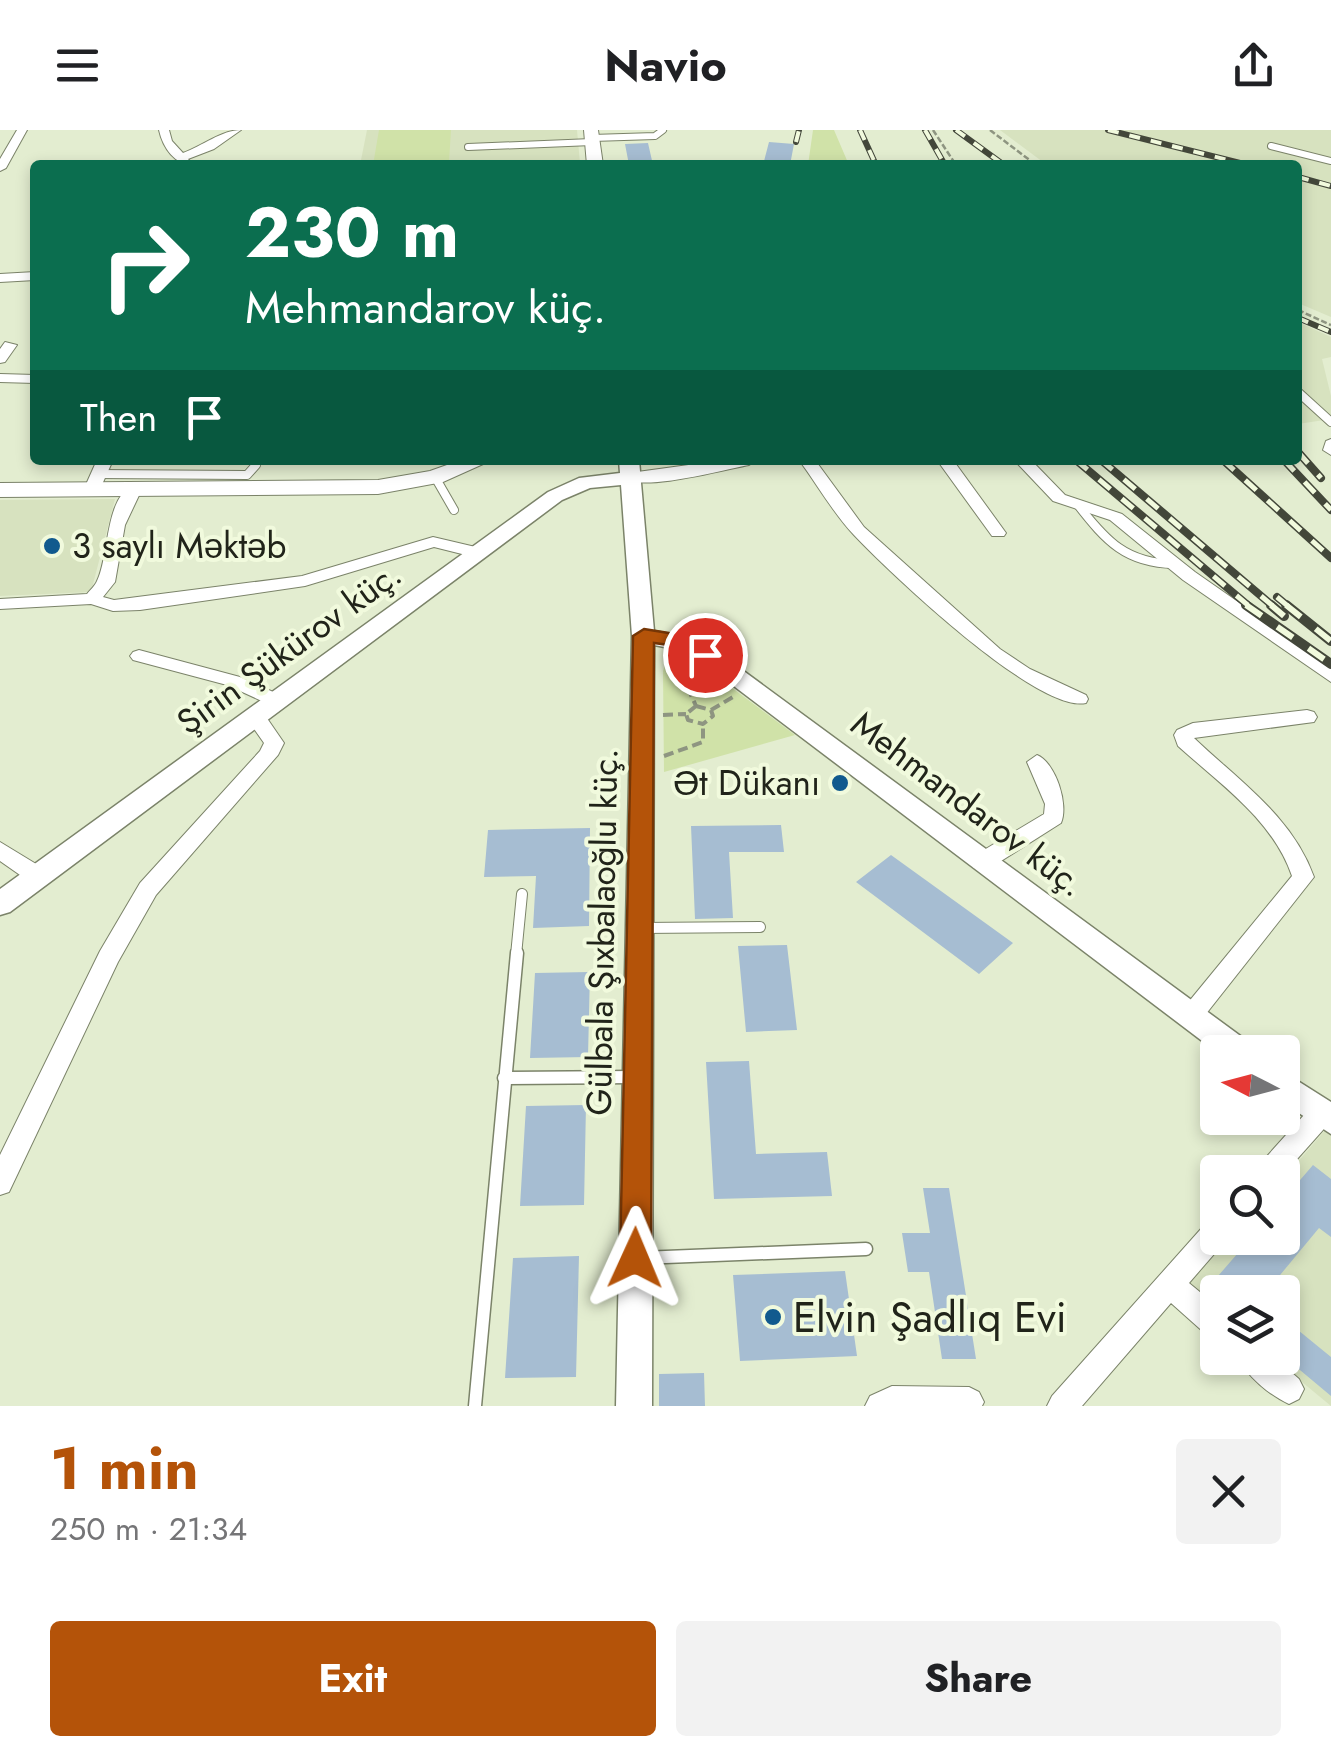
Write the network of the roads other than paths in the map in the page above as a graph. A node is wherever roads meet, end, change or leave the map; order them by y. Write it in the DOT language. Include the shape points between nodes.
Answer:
graph roads {
  1 [pos="22,130"];
  2 [pos="164,130"];
  3 [pos="236,130"];
  4 [pos="663,130"];
  5 [pos="592,137"];
  6 [pos="1272,146"];
  7 [pos="468,147"];
  8 [pos="183,160"];
  9 [pos="186,160"];
  10 [pos="1331,160"];
  11 [pos="0,168"];
  12 [pos="30,276"];
  13 [pos="0,278"];
  14 [pos="10,345"];
  15 [pos="0,359"];
  16 [pos="0,378"];
  17 [pos="30,379"];
  18 [pos="1302,396"];
  19 [pos="1331,422"];
  20 [pos="467,465"];
  21 [pos="723,465"];
  22 [pos="811,465"];
  23 [pos="949,465"];
  24 [pos="1027,465"];
  25 [pos="256,466"];
  26 [pos="629,469"];
  27 [pos="98,475"];
  28 [pos="435,477"];
  29 [pos="134,489"];
  30 [pos="0,490"];
  31 [pos="454,510"];
  32 [pos="998,533"];
  33 [pos="478,553"];
  34 [pos="92,599"];
  35 [pos="0,604"];
  36 [pos="644,636"];
  37 [pos="139,656"];
  38 [pos="1331,676"];
  39 [pos="1080,699"];
  40 [pos="275,701"];
  41 [pos="254,716"];
  42 [pos="1307,717"];
  43 [pos="1037,762"];
  44 [pos="0,850"];
  45 [pos="982,862"];
  46 [pos="38,876"];
  47 [pos="522,894"];
  48 [pos="0,904"];
  49 [pos="760,927"];
  50 [pos="640,928"];
  51 [pos="1190,1017"];
  52 [pos="1215,1035"];
  53 [pos="638,1077"];
  54 [pos="504,1078"];
  55 [pos="1300,1097"];
  56 [pos="1326,1116"];
  57 [pos="1286,1155"];
  58 [pos="0,1183"];
  59 [pos="866,1249"];
  60 [pos="1200,1250"];
  61 [pos="635,1258"];
  62 [pos="1170,1284"];
  63 [pos="1200,1310"];
  64 [pos="1273,1375"];
  65 [pos="1289,1389"];
  66 [pos="969,1402"];
  67 [pos="475,1406"];
  68 [pos="634,1406"];
  69 [pos="880,1406"];
  70 [pos="1062,1406"];
  1 -- 11 [label="street"];
  2 -- 8 [label="street"];
  3 -- 9 [label="street"];
  4 -- 5 [label="lane" via="655,136"];
  5 -- 7 [label="lane"];
  6 -- 10 [label="lane"];
  12 -- 13 [label="street"];
  14 -- 15 [label="street"];
  16 -- 17 [label="street"];
  18 -- 19 [label="lane"];
  20 -- 28 [label="main road"];
  21 -- 26 [label="street" via="682,473"];
  22 -- 39 [label="street" via="858,530 994,653 1022,674"];
  23 -- 32 [label="street"];
  24 -- 38 [label="street" via="1060,498 1116,517"];
  25 -- 27 [label="lane" via="248,475"];
  26 -- 33 [label="street, Şirin Şükürov küç." via="571,488"];
  26 -- 36 [label="street, Gülbala Şıxbalaoğlu küç."];
  27 -- 29 [label="main road"];
  27 -- 30 [label="main road"];
  28 -- 29 [label="main road" via="348,489"];
  28 -- 31 [label="lane"];
  29 -- 34 [label="street" via="117,525 106,582"];
  33 -- 34 [label="street" via="433,542 262,589 140,605"];
  33 -- 40 [label="street, Şirin Şükürov küç."];
  34 -- 35 [label="street"];
  36 -- 45 [label="street, Mehmandarov küç." via="688,644 722,666"];
  36 -- 50 [label="street, Gülbala Şıxbalaoğlu küç."];
  37 -- 40 [label="street" via="233,681"];
  40 -- 41 [label="street, Şirin Şükürov küç."];
  41 -- 46 [label="street, Şirin Şükürov küç."];
  41 -- 58 [label="street" via="274,743 268,755 148,889"];
  42 -- 51 [label="street" via="1184,735 1285,837 1303,876"];
  43 -- 45 [label="street" via="1055,804 1054,818"];
  44 -- 46 [label="street"];
  45 -- 51 [label="street, Mehmandarov küç."];
  46 -- 48 [label="street, Şirin Şükürov küç."];
  47 -- 54 [label="lane"];
  49 -- 50 [label="lane"];
  50 -- 53 [label="street, Gülbala Şıxbalaoğlu küç."];
  51 -- 52 [label="street, Mehmandarov küç."];
  53 -- 54 [label="lane"];
  53 -- 61 [label="street, Gülbala Şıxbalaoğlu küç."];
  54 -- 67 [label="lane"];
  55 -- 56 [label="street"];
  56 -- 57 [label="street"];
  59 -- 61 [label="lane"];
  60 -- 62 [label="street"];
  61 -- 68 [label="street, Gülbala Şıxbalaoğlu küç."];
  62 -- 63 [label="street"];
  62 -- 70 [label="street"];
  64 -- 65 [label="street"];
  66 -- 69 [label="street"];
}
